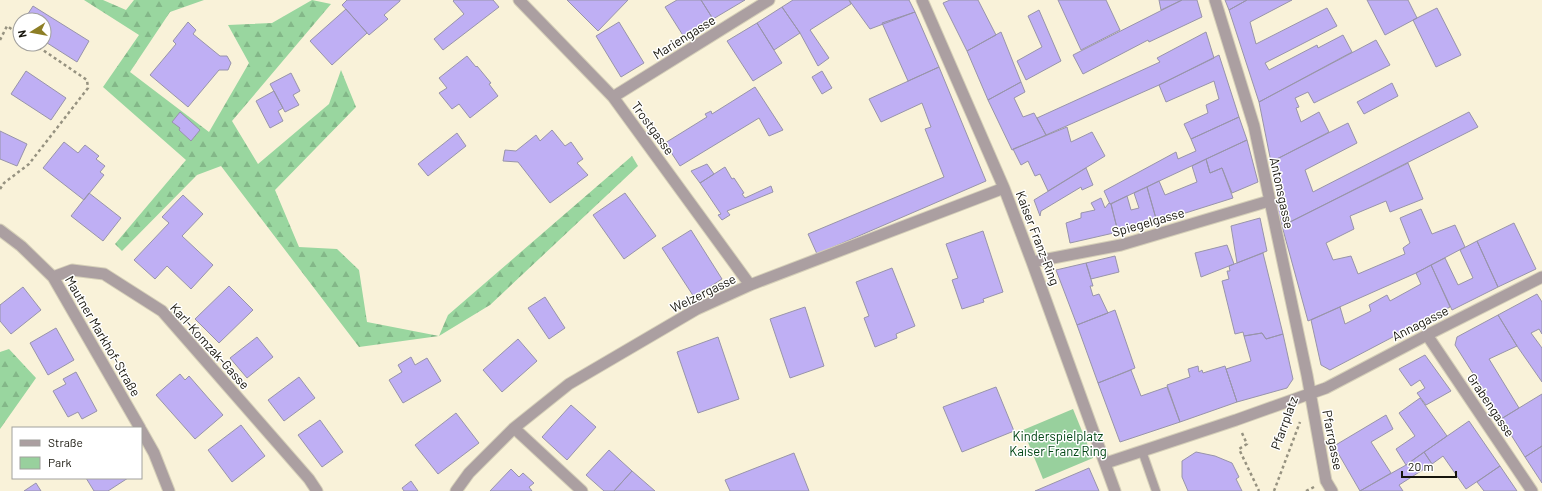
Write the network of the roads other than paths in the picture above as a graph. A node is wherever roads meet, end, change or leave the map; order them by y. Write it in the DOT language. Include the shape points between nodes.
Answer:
graph roads {
  1 [pos="520,0"];
  2 [pos="769,0"];
  3 [pos="922,0"];
  4 [pos="1215,0"];
  5 [pos="613,97"];
  6 [pos="1004,188"];
  7 [pos="1269,201"];
  8 [pos="0,230"];
  9 [pos="1032,262"];
  10 [pos="53,277"];
  11 [pos="1542,277"];
  12 [pos="750,285"];
  13 [pos="1427,335"];
  14 [pos="1310,394"];
  15 [pos="139,427"];
  16 [pos="514,428"];
  17 [pos="142,432"];
  18 [pos="1142,451"];
  19 [pos="1106,463"];
  20 [pos="169,491"];
  21 [pos="317,491"];
  22 [pos="456,491"];
  23 [pos="582,491"];
  24 [pos="1115,491"];
  25 [pos="1156,491"];
  26 [pos="1332,491"];
  27 [pos="1532,491"];
  1 -- 5 [label="street, Trostgasse"];
  2 -- 5 [label="street, Mariengasse"];
  3 -- 6 [label="street, Kaiser Franz-Ring"];
  4 -- 7 [label="street, Antonsgasse" via="1254,126"];
  5 -- 12 [label="street, Trostgasse"];
  6 -- 9 [label="street, Kaiser Franz-Ring"];
  6 -- 12 [label="street, Welzergasse"];
  7 -- 9 [label="street, Spiegelgasse" via="1121,245"];
  7 -- 14 [label="street, Antonsgasse"];
  8 -- 10 [label="street, Mautner Markhof-Straße"];
  9 -- 19 [label="street, Kaiser Franz-Ring"];
  10 -- 15 [label="street, Mautner Markhof-Straße"];
  10 -- 21 [label="street, Karl-Komzak-Gasse" via="72,270 104,274 162,312"];
  11 -- 13 [label="street, Annagasse"];
  12 -- 16 [label="street, Welzergasse" via="697,309 569,384"];
  13 -- 14 [label="street, Annagasse"];
  13 -- 27 [label="street, Grabengasse"];
  14 -- 18 [label="street, Pfarrplatz"];
  14 -- 26 [label="street, Pfarrgasse" via="1326,481"];
  16 -- 22 [label="street, Welzergasse" via="469,473"];
  16 -- 23 [label="street"];
  17 -- 20 [label="street, Mautner Markhof-Straße" via="154,452"];
  18 -- 19 [label="street, Pfarrplatz"];
  18 -- 25 [label="lane"];
  19 -- 24 [label="street, Kaiser Franz-Ring"];
}
